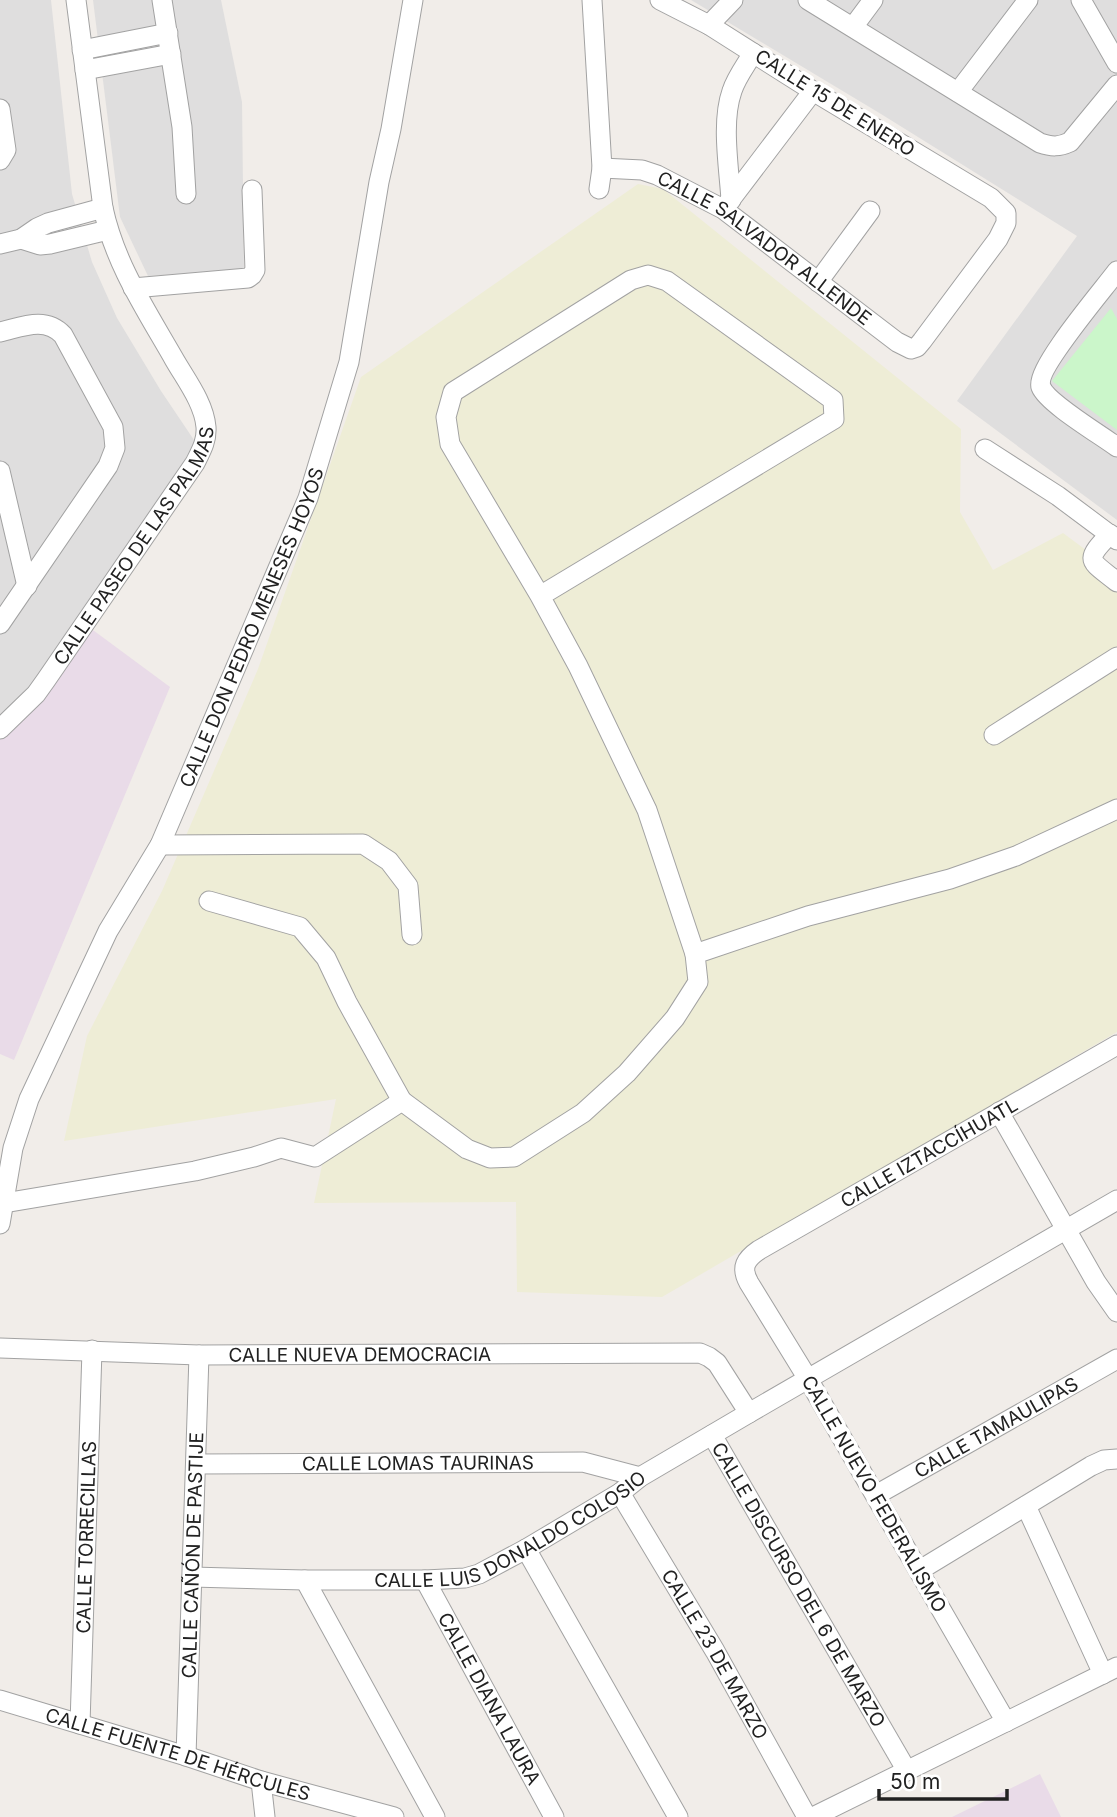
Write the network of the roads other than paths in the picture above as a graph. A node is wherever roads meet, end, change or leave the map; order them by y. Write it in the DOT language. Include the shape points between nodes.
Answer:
graph roads {
  1 [pos="76,0"];
  2 [pos="162,0"];
  3 [pos="413,0"];
  4 [pos="592,0"];
  5 [pos="660,0"];
  6 [pos="733,0"];
  7 [pos="808,0"];
  8 [pos="873,0"];
  9 [pos="1028,0"];
  10 [pos="1081,0"];
  11 [pos="709,25"];
  12 [pos="853,27"];
  13 [pos="168,33"];
  14 [pos="82,50"];
  15 [pos="753,52"];
  16 [pos="170,54"];
  17 [pos="1117,63"];
  18 [pos="85,70"];
  19 [pos="1117,85"];
  20 [pos="813,91"];
  21 [pos="958,92"];
  22 [pos="0,109"];
  23 [pos="0,160"];
  24 [pos="602,168"];
  25 [pos="599,188"];
  26 [pos="252,190"];
  27 [pos="186,194"];
  28 [pos="727,204"];
  29 [pos="103,208"];
  30 [pos="870,211"];
  31 [pos="108,230"];
  32 [pos="21,239"];
  33 [pos="0,244"];
  34 [pos="1112,278"];
  35 [pos="818,282"];
  36 [pos="133,288"];
  37 [pos="1117,304"];
  38 [pos="0,332"];
  39 [pos="917,347"];
  40 [pos="1117,447"];
  41 [pos="985,449"];
  42 [pos="0,471"];
  43 [pos="1113,537"];
  44 [pos="1117,582"];
  45 [pos="27,586"];
  46 [pos="540,596"];
  47 [pos="0,624"];
  48 [pos="1117,657"];
  49 [pos="0,729"];
  50 [pos="994,735"];
  51 [pos="1117,809"];
  52 [pos="160,845"];
  53 [pos="209,901"];
  54 [pos="412,935"];
  55 [pos="695,954"];
  56 [pos="1117,1045"];
  57 [pos="402,1101"];
  58 [pos="999,1112"];
  59 [pos="1117,1200"];
  60 [pos="4,1203"];
  61 [pos="0,1224"];
  62 [pos="1066,1229"];
  63 [pos="744,1266"];
  64 [pos="1117,1312"];
  65 [pos="0,1348"];
  66 [pos="92,1350"];
  67 [pos="199,1355"];
  68 [pos="1117,1359"];
  69 [pos="808,1379"];
  70 [pos="749,1413"];
  71 [pos="712,1435"];
  72 [pos="1117,1459"];
  73 [pos="196,1464"];
  74 [pos="640,1477"];
  75 [pos="620,1493"];
  76 [pos="876,1495"];
  77 [pos="1026,1506"];
  78 [pos="526,1549"];
  79 [pos="920,1570"];
  80 [pos="192,1577"];
  81 [pos="305,1580"];
  82 [pos="425,1580"];
  83 [pos="1110,1670"];
  84 [pos="0,1700"];
  85 [pos="1006,1722"];
  86 [pos="80,1724"];
  87 [pos="186,1756"];
  88 [pos="907,1771"];
  89 [pos="261,1781"];
  90 [pos="265,1817"];
  91 [pos="394,1817"];
  92 [pos="435,1817"];
  93 [pos="554,1817"];
  94 [pos="678,1817"];
  95 [pos="810,1817"];
  1 -- 14 [label="street, CALLE PASEO DE LAS PALMAS"];
  2 -- 13 [label="street"];
  3 -- 52 [label="street, CALLE DON PEDRO MENESES HOYOS" via="340,394 308,498"];
  4 -- 24 [label="street"];
  5 -- 11 [label="street, CALLE 15 DE ENERO"];
  6 -- 11 [label="street"];
  7 -- 12 [label="street"];
  8 -- 12 [label="street"];
  9 -- 21 [label="street"];
  10 -- 17 [label="street"];
  11 -- 15 [label="street, CALLE 15 DE ENERO"];
  12 -- 21 [label="street"];
  13 -- 14 [label="street"];
  13 -- 16 [label="street"];
  14 -- 18 [label="street, CALLE PASEO DE LAS PALMAS"];
  15 -- 20 [label="street, CALLE 15 DE ENERO"];
  15 -- 28 [label="street" via="732,90 728,110"];
  16 -- 18 [label="street"];
  16 -- 27 [label="street" via="182,127"];
  18 -- 29 [label="street, CALLE PASEO DE LAS PALMAS"];
  19 -- 21 [label="street" via="1070,142 1052,147"];
  20 -- 28 [label="street"];
  20 -- 39 [label="street, CALLE 15 DE ENERO" via="991,198 1006,213 998,239"];
  22 -- 23 [label="street" via="6,150"];
  24 -- 25 [label="street"];
  24 -- 28 [label="street, CALLE SALVADOR ALLENDE" via="642,170"];
  26 -- 36 [label="street" via="252,275"];
  28 -- 35 [label="street, CALLE SALVADOR ALLENDE"];
  29 -- 31 [label="street, CALLE PASEO DE LAS PALMAS"];
  29 -- 32 [label="street" via="48,223"];
  30 -- 35 [label="street"];
  31 -- 32 [label="street" via="50,244"];
  31 -- 36 [label="street, CALLE PASEO DE LAS PALMAS"];
  32 -- 33 [label="street"];
  34 -- 37 [label="street"];
  34 -- 40 [label="street" via="1053,355 1040,380 1052,401"];
  35 -- 39 [label="street, CALLE SALVADOR ALLENDE" via="904,347"];
  36 -- 49 [label="street, CALLE PASEO DE LAS PALMAS" via="200,406 205,442 46,680"];
  38 -- 45 [label="street" via="38,324 56,328 113,427 115,447 108,466"];
  41 -- 43 [label="street"];
  42 -- 45 [label="street"];
  43 -- 44 [label="street" via="1096,548 1092,558"];
  45 -- 47 [label="street"];
  46 -- 46 [label="street" via="834,419 832,400 667,281 648,275 631,280 453,391 446,417 450,444"];
  46 -- 55 [label="street" via="579,666 647,810"];
  48 -- 50 [label="street"];
  51 -- 55 [label="street" via="1005,860 950,879 808,916"];
  52 -- 54 [label="street" via="363,844 389,861 408,886"];
  52 -- 60 [label="street, CALLE DON PEDRO MENESES HOYOS" via="108,930 30,1098 13,1148"];
  53 -- 57 [label="street" via="300,927 326,958"];
  55 -- 57 [label="street" via="698,982 675,1018 627,1073 583,1113 514,1157 490,1158 467,1149"];
  56 -- 58 [label="street, CALLE IZTACCÍHUATL"];
  57 -- 60 [label="street" via="315,1157 281,1148 195,1171"];
  58 -- 62 [label="street"];
  58 -- 63 [label="street, CALLE IZTACCÍHUATL" via="759,1250"];
  59 -- 62 [label="street, CALLE LUIS DONALDO COLOSIO"];
  60 -- 61 [label="street, CALLE DON PEDRO MENESES HOYOS"];
  62 -- 64 [label="street"];
  62 -- 69 [label="street, CALLE LUIS DONALDO COLOSIO"];
  63 -- 69 [label="street, CALLE NUEVO FEDERALISMO" via="745,1276"];
  65 -- 66 [label="street, CALLE NUEVA DEMOCRACIA"];
  66 -- 67 [label="street, CALLE NUEVA DEMOCRACIA"];
  66 -- 86 [label="street, CALLE TORRECILLAS"];
  67 -- 70 [label="street, CALLE NUEVA DEMOCRACIA" via="700,1353 717,1363"];
  67 -- 73 [label="street, CALLE CAÑÓN DE PASTIJE"];
  68 -- 76 [label="street, CALLE TAMAULIPAS"];
  69 -- 70 [label="street, CALLE LUIS DONALDO COLOSIO"];
  69 -- 76 [label="street, CALLE NUEVO FEDERALISMO"];
  70 -- 71 [label="street, CALLE LUIS DONALDO COLOSIO"];
  71 -- 74 [label="street, CALLE LUIS DONALDO COLOSIO"];
  71 -- 88 [label="street, CALLE DISCURSO DEL 6 DE MARZO"];
  72 -- 77 [label="street" via="1091,1466"];
  73 -- 74 [label="street, CALLE LOMAS TAURINAS" via="583,1462"];
  73 -- 80 [label="street, CALLE CAÑÓN DE PASTIJE"];
  74 -- 75 [label="street, CALLE LUIS DONALDO COLOSIO"];
  75 -- 78 [label="street, CALLE LUIS DONALDO COLOSIO"];
  75 -- 95 [label="street, CALLE 23 DE MARZO"];
  76 -- 79 [label="street, CALLE NUEVO FEDERALISMO"];
  77 -- 79 [label="street"];
  77 -- 83 [label="street"];
  78 -- 82 [label="street, CALLE LUIS DONALDO COLOSIO" via="466,1578"];
  78 -- 94 [label="street"];
  79 -- 85 [label="street, CALLE NUEVO FEDERALISMO"];
  80 -- 81 [label="street, CALLE LUIS DONALDO COLOSIO"];
  80 -- 87 [label="street, CALLE CAÑÓN DE PASTIJE"];
  81 -- 82 [label="street, CALLE LUIS DONALDO COLOSIO"];
  81 -- 92 [label="street"];
  82 -- 93 [label="street, CALLE DIANA LAURA"];
  83 -- 85 [label="street"];
  84 -- 86 [label="street, CALLE FUENTE DE HÉRCULES"];
  85 -- 88 [label="street"];
  86 -- 87 [label="street, CALLE FUENTE DE HÉRCULES"];
  87 -- 89 [label="street, CALLE FUENTE DE HÉRCULES"];
  88 -- 95 [label="street"];
  89 -- 90 [label="street"];
  89 -- 91 [label="street, CALLE FUENTE DE HÉRCULES"];
}
